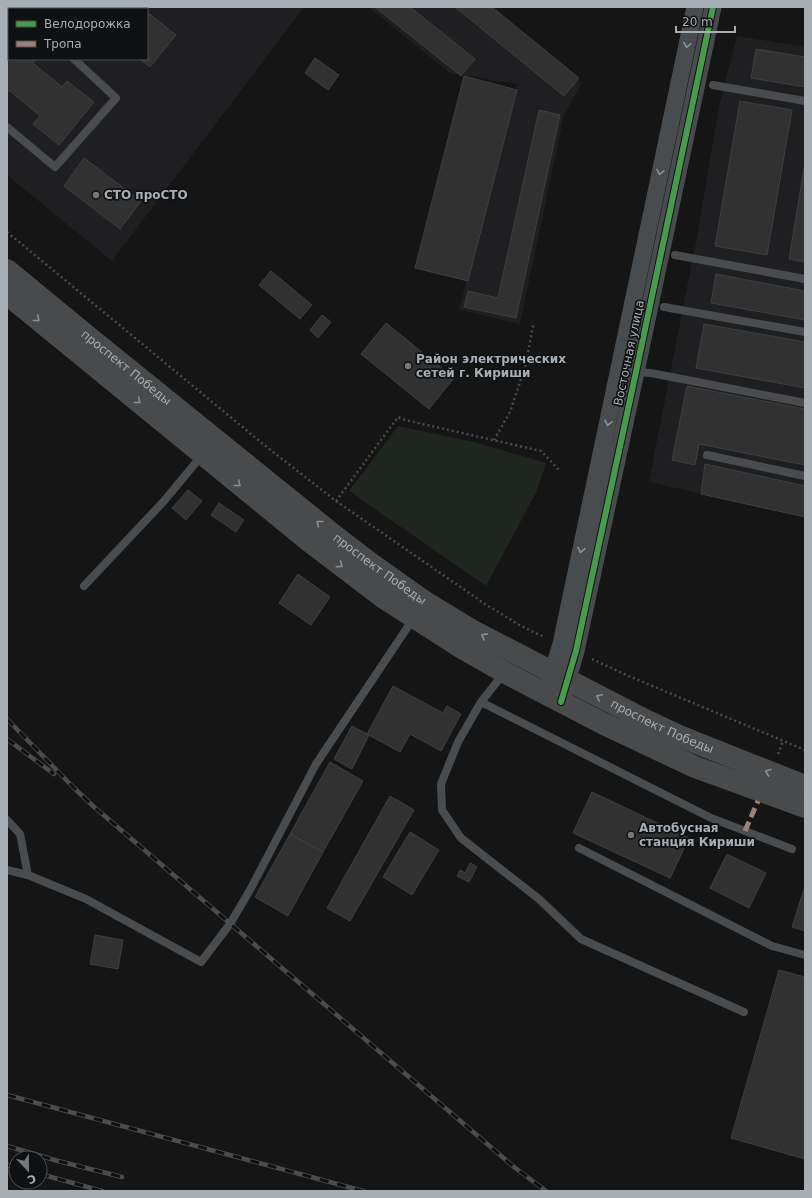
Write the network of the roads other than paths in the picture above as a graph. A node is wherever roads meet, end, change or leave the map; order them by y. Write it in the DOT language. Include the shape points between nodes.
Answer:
graph roads {
  1 [pos="695,7"];
  2 [pos="713,7"];
  3 [pos="75,60"];
  4 [pos="713,85"];
  5 [pos="805,101"];
  6 [pos="7,127"];
  7 [pos="676,255"];
  8 [pos="7,270"];
  9 [pos="805,279"];
  10 [pos="7,294"];
  11 [pos="664,307"];
  12 [pos="805,332"];
  13 [pos="636,372"];
  14 [pos="805,403"];
  15 [pos="209,448"];
  16 [pos="707,455"];
  17 [pos="805,476"];
  18 [pos="84,586"];
  19 [pos="420,609"];
  20 [pos="504,672"];
  21 [pos="567,680"];
  22 [pos="553,697"];
  23 [pos="481,702"];
  24 [pos="805,786"];
  25 [pos="805,807"];
  26 [pos="7,820"];
  27 [pos="579,848"];
  28 [pos="792,849"];
  29 [pos="7,870"];
  30 [pos="28,875"];
  31 [pos="805,955"];
  32 [pos="744,1012"];
  1 -- 22 [label="street, Восточная улица, one-way" via="561,644"];
  2 -- 13 [label="street, Восточная улица"];
  3 -- 6 [label="lane" via="116,98 55,166"];
  4 -- 5 [label="lane"];
  7 -- 9 [label="lane"];
  8 -- 15 [label="main road, проспект Победы"];
  10 -- 15 [label="main road, проспект Победы, one-way"];
  11 -- 12 [label="lane"];
  13 -- 14 [label="lane"];
  13 -- 21 [label="street, Восточная улица" via="576,651"];
  15 -- 18 [label="lane" via="164,501"];
  15 -- 19 [label="main road, проспект Победы" via="338,563 384,598"];
  16 -- 17 [label="lane"];
  19 -- 20 [label="main road, проспект Победы" via="462,648"];
  21 -- 19 [label="main road, проспект Победы, one-way" via="472,630"];
  19 -- 30 [label="lane" via="316,764 250,890 230,924 201,962 86,899"];
  20 -- 22 [label="main road, проспект Победы"];
  20 -- 23 [label="lane"];
  21 -- 22 [label="street, Восточная улица"];
  24 -- 21 [label="main road, проспект Победы, one-way" via="679,736"];
  22 -- 25 [label="main road, проспект Победы" via="695,767"];
  23 -- 28 [label="lane" via="711,818"];
  23 -- 32 [label="lane" via="458,742 441,784 442,810 461,838 539,899 581,939"];
  26 -- 30 [label="lane" via="20,834"];
  27 -- 31 [label="lane" via="772,946"];
  29 -- 30 [label="lane"];
}
